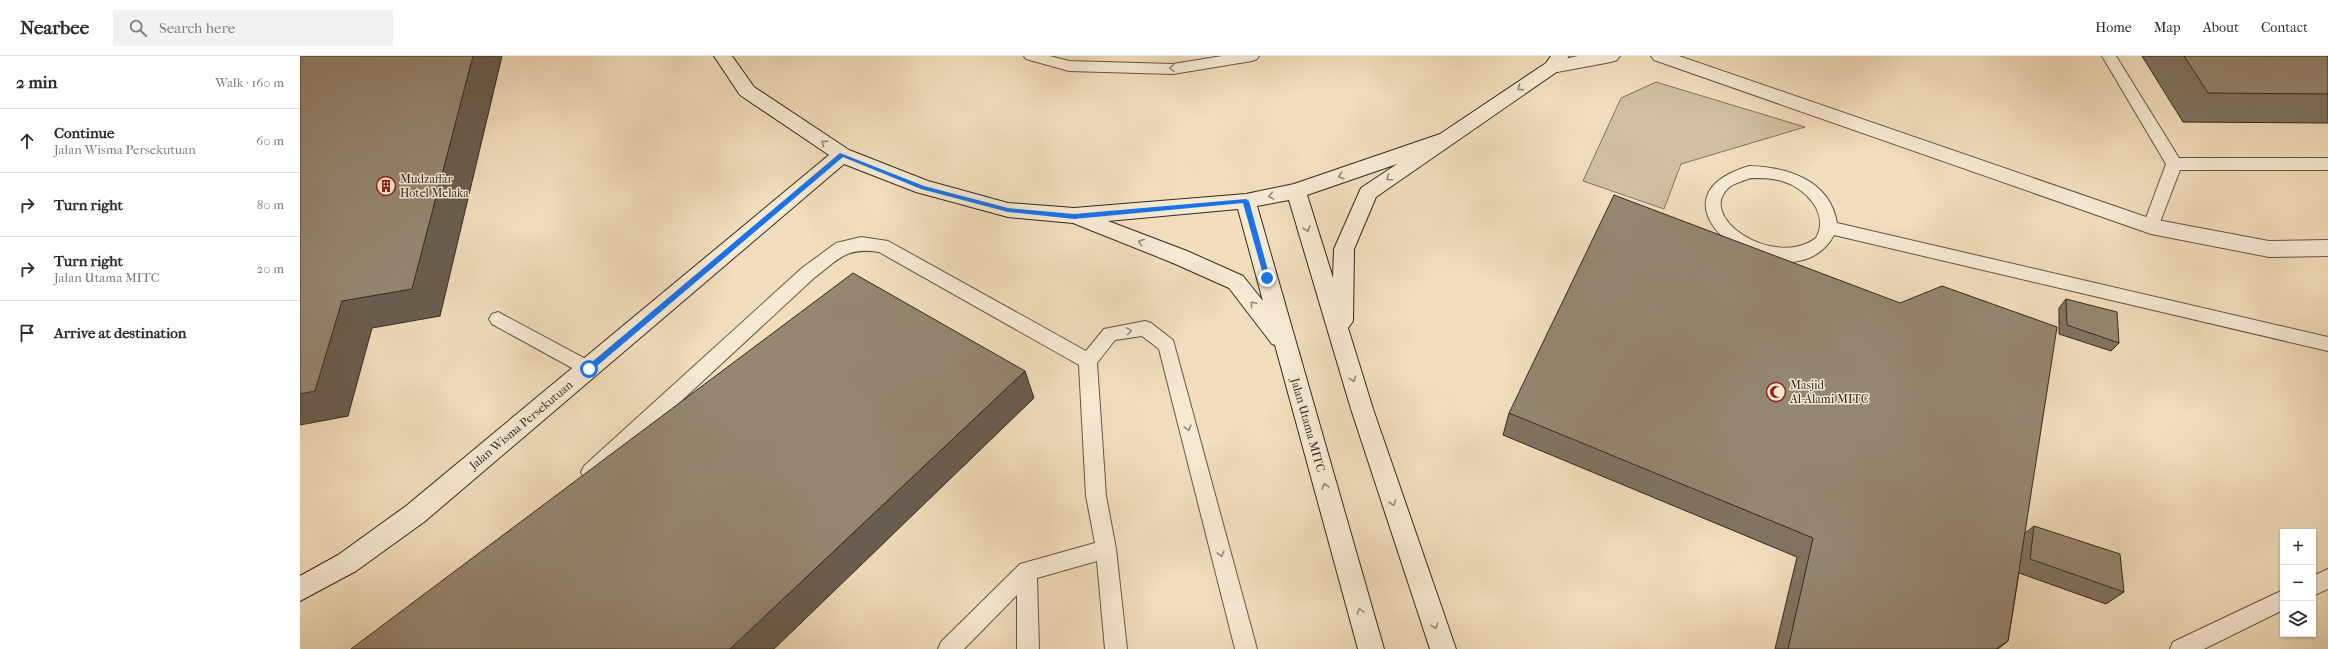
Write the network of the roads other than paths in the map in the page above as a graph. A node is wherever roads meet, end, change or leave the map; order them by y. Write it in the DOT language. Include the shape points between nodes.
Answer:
graph roads {
  1 [pos="724,56"];
  2 [pos="1031,56"];
  3 [pos="1252,56"];
  4 [pos="1611,56"];
  5 [pos="1660,56"];
  6 [pos="2109,56"];
  7 [pos="1556,61"];
  8 [pos="1444,140"];
  9 [pos="842,155"];
  10 [pos="2174,164"];
  11 [pos="2328,164"];
  12 [pos="1296,191"];
  13 [pos="1246,201"];
  14 [pos="1074,216"];
  15 [pos="2150,226"];
  16 [pos="1829,227"];
  17 [pos="2328,248"];
  18 [pos="498,319"];
  19 [pos="1341,342"];
  20 [pos="2328,344"];
  21 [pos="1286,345"];
  22 [pos="1088,360"];
  23 [pos="589,369"];
  24 [pos="580,483"];
  25 [pos="1106,549"];
  26 [pos="1027,571"];
  27 [pos="2328,579"];
  28 [pos="2316,585"];
  29 [pos="300,589"];
  30 [pos="2281,601"];
  31 [pos="949,649"];
  32 [pos="1028,649"];
  33 [pos="1116,649"];
  34 [pos="1246,649"];
  35 [pos="1371,649"];
  36 [pos="1442,649"];
  37 [pos="2181,649"];
  9 -- 1 [label="main road, one-way" via="747,91"];
  3 -- 2 [label="lane, one-way" via="1173,69 1070,66"];
  4 -- 7 [label="main road"];
  5 -- 15 [label="main road"];
  6 -- 10 [label="lane"];
  7 -- 8 [label="main road, one-way"];
  8 -- 12 [label="main road, one-way"];
  8 -- 19 [label="main road, one-way" via="1368,194 1344,249"];
  9 -- 14 [label="main road" via="923,188 1008,210"];
  9 -- 23 [label="main road, Jalan Wisma Persekutuan"];
  10 -- 11 [label="lane"];
  10 -- 15 [label="lane"];
  12 -- 13 [label="main road, one-way"];
  12 -- 19 [label="main road, one-way"];
  13 -- 14 [label="main road"];
  13 -- 21 [label="main road, Jalan Utama MITC"];
  21 -- 14 [label="main road, one-way" via="1236,282 1180,257"];
  15 -- 17 [label="main road" via="2269,249"];
  16 -- 16 [label="lane" via="1828,212 1819,198 1806,185 1787,176 1768,172 1749,172 1732,176 1720,185 1713,198 1713,210 1719,224 1730,236 1745,246 1763,253 1782,256 1800,254 1815,248 1825,239"];
  16 -- 20 [label="lane"];
  18 -- 23 [label="lane"];
  19 -- 36 [label="main road, one-way"];
  35 -- 21 [label="main road, Jalan Utama MITC, one-way"];
  22 -- 24 [label="lane" via="882,246 861,243 842,248 808,273"];
  22 -- 25 [label="lane" via="1096,496"];
  22 -- 34 [label="lane, one-way" via="1110,334 1145,328 1167,345"];
  23 -- 29 [label="main road, Jalan Wisma Persekutuan" via="415,514 347,563"];
  25 -- 26 [label="lane"];
  25 -- 33 [label="lane"];
  26 -- 31 [label="lane"];
  26 -- 32 [label="lane"];
  27 -- 28 [label="lane"];
  30 -- 37 [label="lane"];
}
